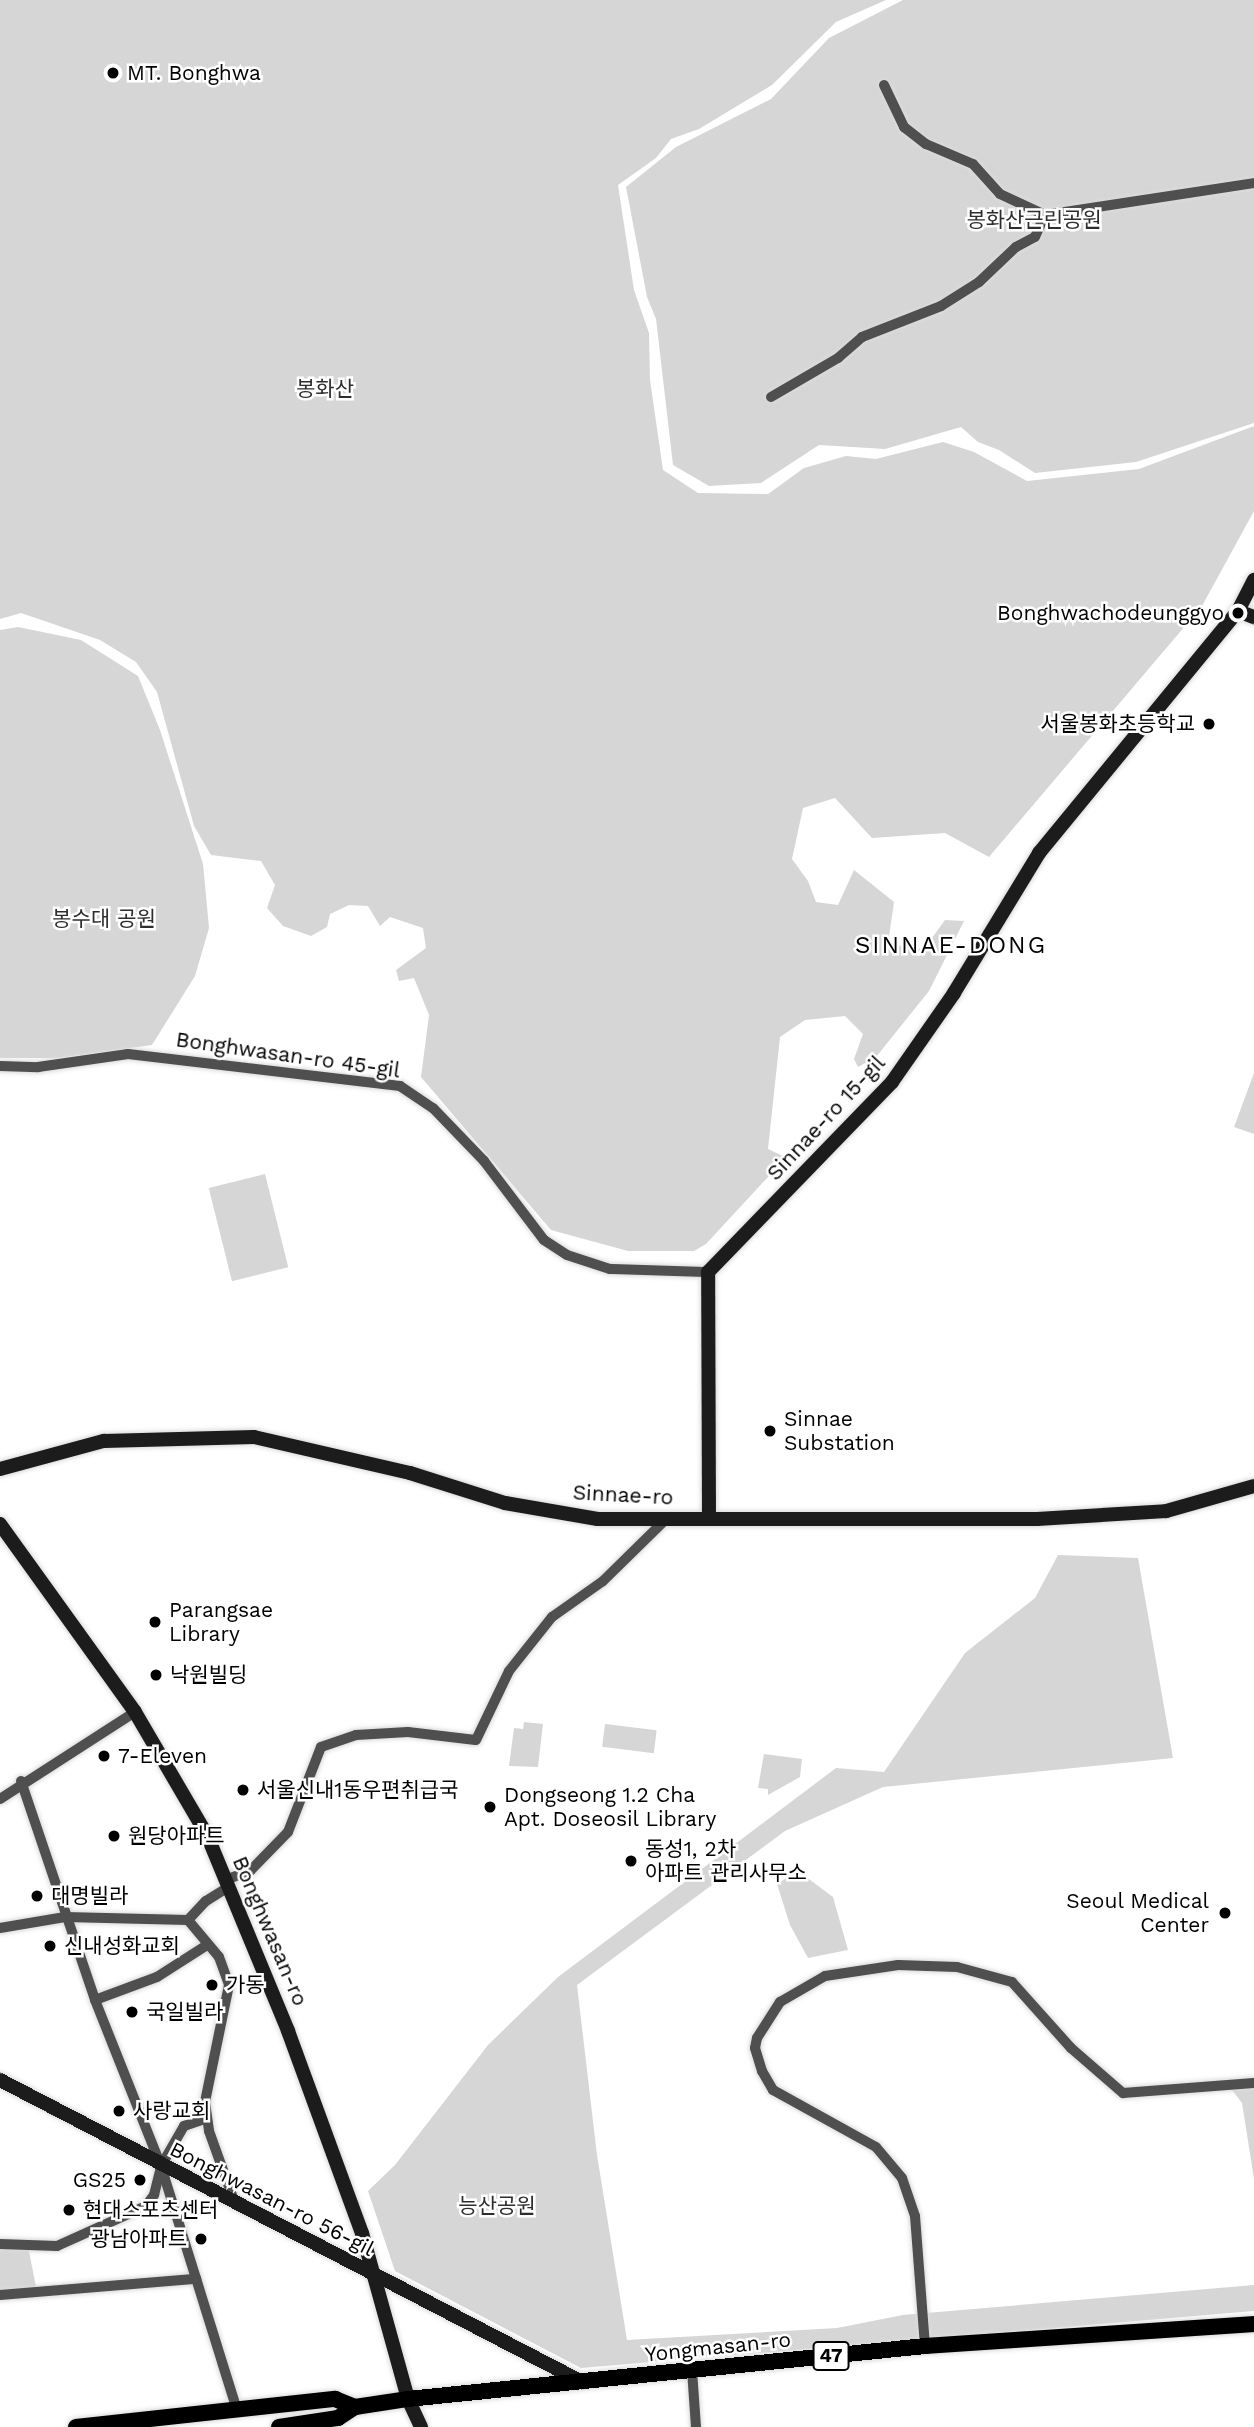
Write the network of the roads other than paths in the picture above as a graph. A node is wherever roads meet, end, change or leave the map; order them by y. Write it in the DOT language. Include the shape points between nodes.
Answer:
graph roads {
  1 [pos="884,85"];
  2 [pos="1254,183"];
  3 [pos="1045,215"];
  4 [pos="771,397"];
  5 [pos="1254,580"];
  6 [pos="1238,611"];
  7 [pos="1254,617"];
  8 [pos="0,1066"];
  9 [pos="708,1272"];
  10 [pos="0,1469"];
  11 [pos="1254,1486"];
  12 [pos="666,1519"];
  13 [pos="709,1519"];
  14 [pos="0,1524"];
  15 [pos="135,1712"];
  16 [pos="21,1781"];
  17 [pos="0,1799"];
  18 [pos="227,1883"];
  19 [pos="65,1917"];
  20 [pos="188,1920"];
  21 [pos="0,1928"];
  22 [pos="208,1945"];
  23 [pos="95,2000"];
  24 [pos="1,2082"];
  25 [pos="1254,2083"];
  26 [pos="207,2118"];
  27 [pos="161,2166"];
  28 [pos="234,2201"];
  29 [pos="0,2244"];
  30 [pos="377,2276"];
  31 [pos="195,2279"];
  32 [pos="0,2295"];
  33 [pos="1254,2323"];
  34 [pos="925,2346"];
  35 [pos="692,2371"];
  36 [pos="582,2382"];
  37 [pos="408,2399"];
  38 [pos="355,2407"];
  39 [pos="237,2410"];
  40 [pos="76,2427"];
  41 [pos="279,2427"];
  42 [pos="421,2427"];
  43 [pos="696,2427"];
  1 -- 3 [label="street" via="904,127 926,144 973,164 1000,194"];
  2 -- 3 [label="street"];
  3 -- 4 [label="street" via="1035,237 1016,247 979,282 941,306 862,337 838,358"];
  5 -- 6 [label="main road, Sinnae-ro 15-gil"];
  6 -- 7 [label="main road"];
  6 -- 9 [label="main road, Sinnae-ro 15-gil" via="1039,853 954,993 892,1082"];
  8 -- 9 [label="street, Bonghwasan-ro 45-gil" via="38,1067 128,1054 400,1086 433,1108 484,1161 544,1240 567,1255 610,1269"];
  9 -- 13 [label="main road"];
  10 -- 12 [label="main road, Sinnae-ro" via="104,1441 254,1437 410,1474 505,1503 598,1519"];
  11 -- 13 [label="main road, Sinnae-ro" via="1166,1511 1037,1519"];
  12 -- 13 [label="main road, Sinnae-ro"];
  12 -- 18 [label="street" via="603,1581 552,1617 509,1671 476,1740 395,1733 356,1735 321,1748 288,1832 250,1871"];
  14 -- 15 [label="main road, Bonghwasan-ro"];
  15 -- 16 [label="street"];
  15 -- 18 [label="main road, Bonghwasan-ro" via="201,1822"];
  16 -- 17 [label="street"];
  16 -- 19 [label="street"];
  18 -- 20 [label="street"];
  18 -- 30 [label="main road, Bonghwasan-ro" via="288,2031"];
  19 -- 20 [label="street"];
  19 -- 21 [label="street"];
  19 -- 23 [label="street"];
  20 -- 22 [label="street"];
  22 -- 23 [label="street" via="157,1978"];
  22 -- 26 [label="street" via="219,1957 229,1984 206,2080"];
  23 -- 27 [label="street"];
  24 -- 27 [label="main road, Bonghwasan-ro 56-gil"];
  25 -- 34 [label="street" via="1123,2093 1071,2048 1012,1982 957,1967 898,1965 825,1976 780,2002 755,2049 774,2090 876,2147 902,2178 915,2216"];
  26 -- 27 [label="street" via="186,2123"];
  26 -- 28 [label="street"];
  27 -- 28 [label="main road, Bonghwasan-ro 56-gil"];
  27 -- 29 [label="street" via="151,2202 108,2227 57,2246"];
  27 -- 31 [label="street"];
  28 -- 30 [label="main road, Bonghwasan-ro 56-gil"];
  30 -- 36 [label="main road, Bonghwasan-ro 56-gil"];
  30 -- 37 [label="main road, Bonghwasan-ro"];
  31 -- 32 [label="street"];
  31 -- 39 [label="street"];
  33 -- 34 [label="main road, Yongmasan-ro / 47"];
  34 -- 35 [label="main road, Yongmasan-ro / 47"];
  35 -- 36 [label="main road, Yongmasan-ro / 47"];
  35 -- 43 [label="street"];
  36 -- 37 [label="main road, Yongmasan-ro / 47"];
  37 -- 38 [label="main road, Yongmasan-ro / 47"];
  37 -- 42 [label="main road, Bonghwasan-ro"];
  38 -- 39 [label="main road, Yongmasan-ro / 47" via="335,2399"];
  38 -- 41 [label="main road, Yongmasan-ro / 47" via="338,2418"];
  39 -- 40 [label="main road, Yongmasan-ro / 47"];
}
